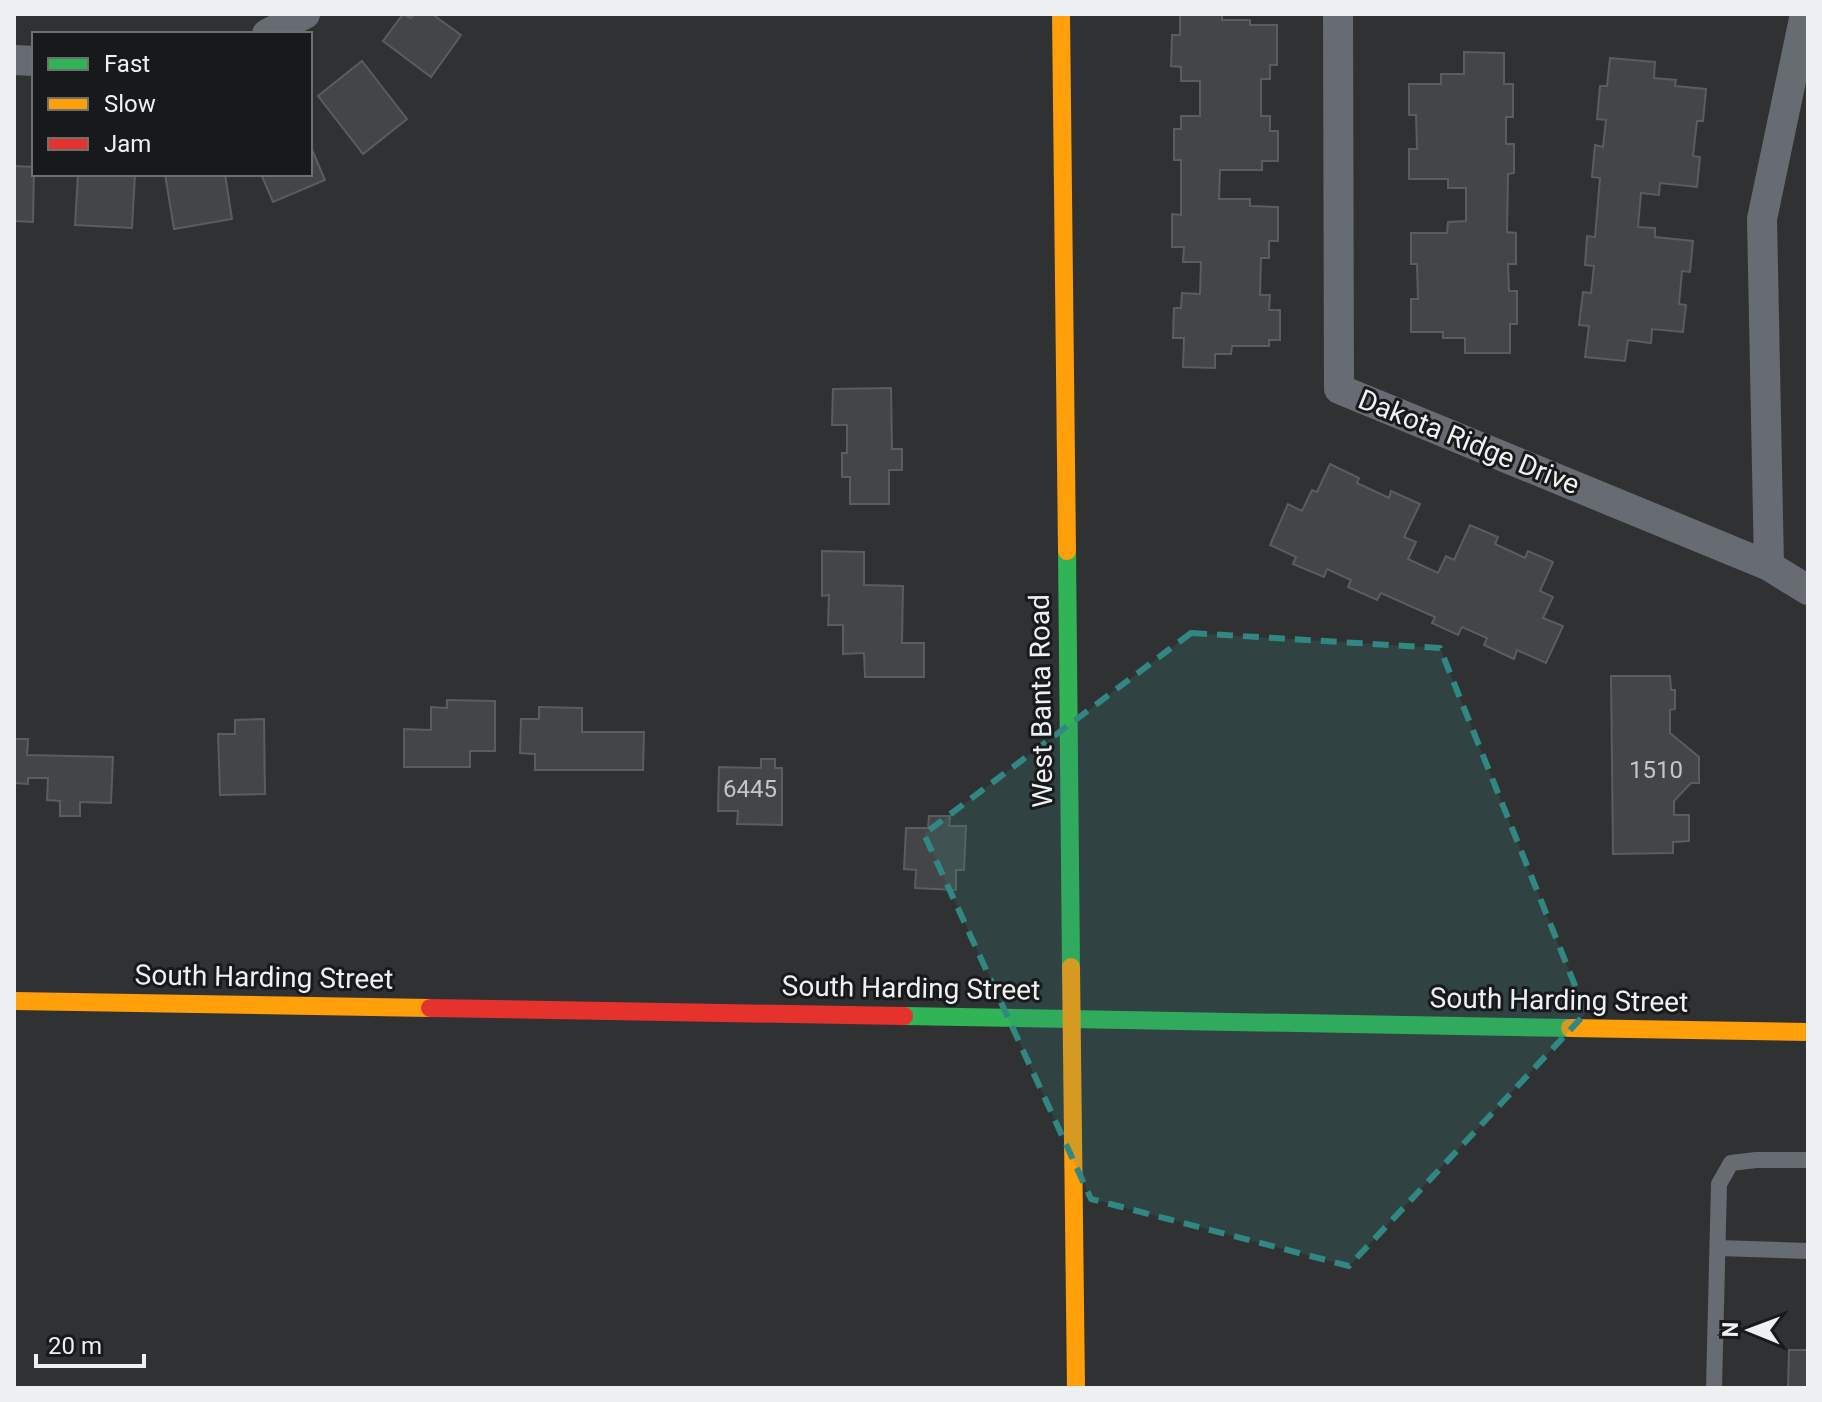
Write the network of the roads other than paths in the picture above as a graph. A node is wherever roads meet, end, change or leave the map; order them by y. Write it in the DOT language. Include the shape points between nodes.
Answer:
graph roads {
  1 [pos="305,14"];
  2 [pos="1061,14"];
  3 [pos="1338,14"];
  4 [pos="1805,14"];
  5 [pos="271,32"];
  6 [pos="1769,566"];
  7 [pos="1808,590"];
  8 [pos="14,1001"];
  9 [pos="1073,1019"];
  10 [pos="1808,1032"];
  11 [pos="1808,1160"];
  12 [pos="1718,1248"];
  13 [pos="1808,1251"];
  14 [pos="1076,1388"];
  15 [pos="1714,1388"];
  1 -- 5 [label="street"];
  2 -- 9 [label="street, West Banta Road"];
  3 -- 6 [label="street, Dakota Ridge Drive" via="1339,389"];
  4 -- 6 [label="street" via="1762,219"];
  6 -- 7 [label="street, Dakota Ridge Drive"];
  8 -- 9 [label="street, South Harding Street"];
  9 -- 10 [label="street, South Harding Street"];
  9 -- 14 [label="street, West Banta Road"];
  11 -- 12 [label="lane" via="1731,1163 1719,1184"];
  12 -- 13 [label="lane"];
  12 -- 15 [label="lane"];
}
